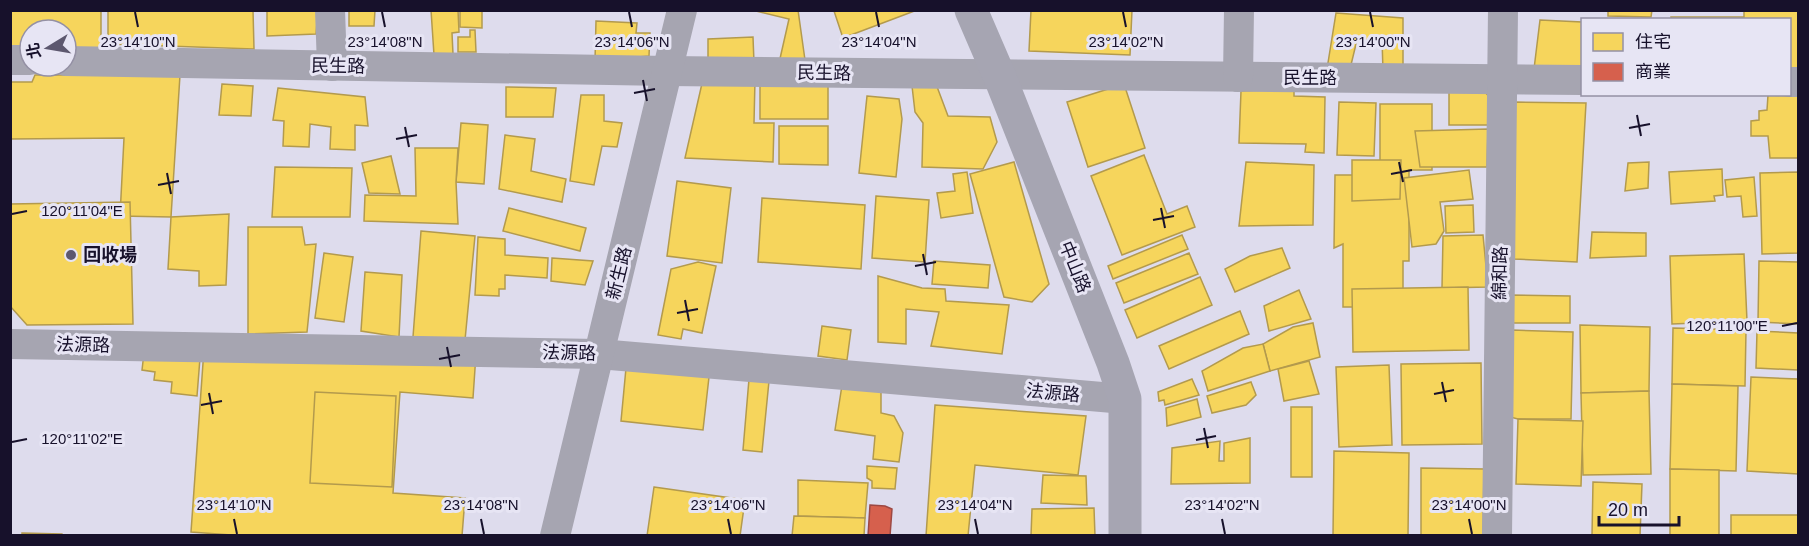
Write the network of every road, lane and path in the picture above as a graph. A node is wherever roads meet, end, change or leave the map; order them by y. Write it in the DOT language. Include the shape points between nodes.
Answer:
graph roads {
  1 [pos="330,10"];
  2 [pos="682,10"];
  3 [pos="971,10"];
  4 [pos="1239,10"];
  5 [pos="1503,10"];
  6 [pos="78,61"];
  7 [pos="332,66"];
  8 [pos="668,71"];
  9 [pos="999,75"];
  10 [pos="1238,77"];
  11 [pos="1502,80"];
  12 [pos="1581,80"];
  13 [pos="10,344"];
  14 [pos="599,354"];
  15 [pos="1125,399"];
  16 [pos="555,536"];
  17 [pos="1125,536"];
  18 [pos="1497,536"];
  1 -- 7 [label="street"];
  2 -- 8 [label="street, 新生路"];
  3 -- 9 [label="main road, 中山路"];
  4 -- 10 [label="street"];
  5 -- 11 [label="street, 綿和路"];
  6 -- 7 [label="street, 民生路"];
  7 -- 8 [label="street, 民生路"];
  8 -- 9 [label="street, 民生路"];
  8 -- 14 [label="street, 新生路"];
  9 -- 10 [label="street, 民生路"];
  9 -- 15 [label="main road, 中山路"];
  10 -- 11 [label="street, 民生路"];
  11 -- 12 [label="street, 民生路"];
  11 -- 18 [label="street, 綿和路"];
  13 -- 14 [label="street, 法源路"];
  14 -- 15 [label="street, 法源路"];
  14 -- 16 [label="street, 新生路"];
  15 -- 17 [label="main road, 中山路"];
}
